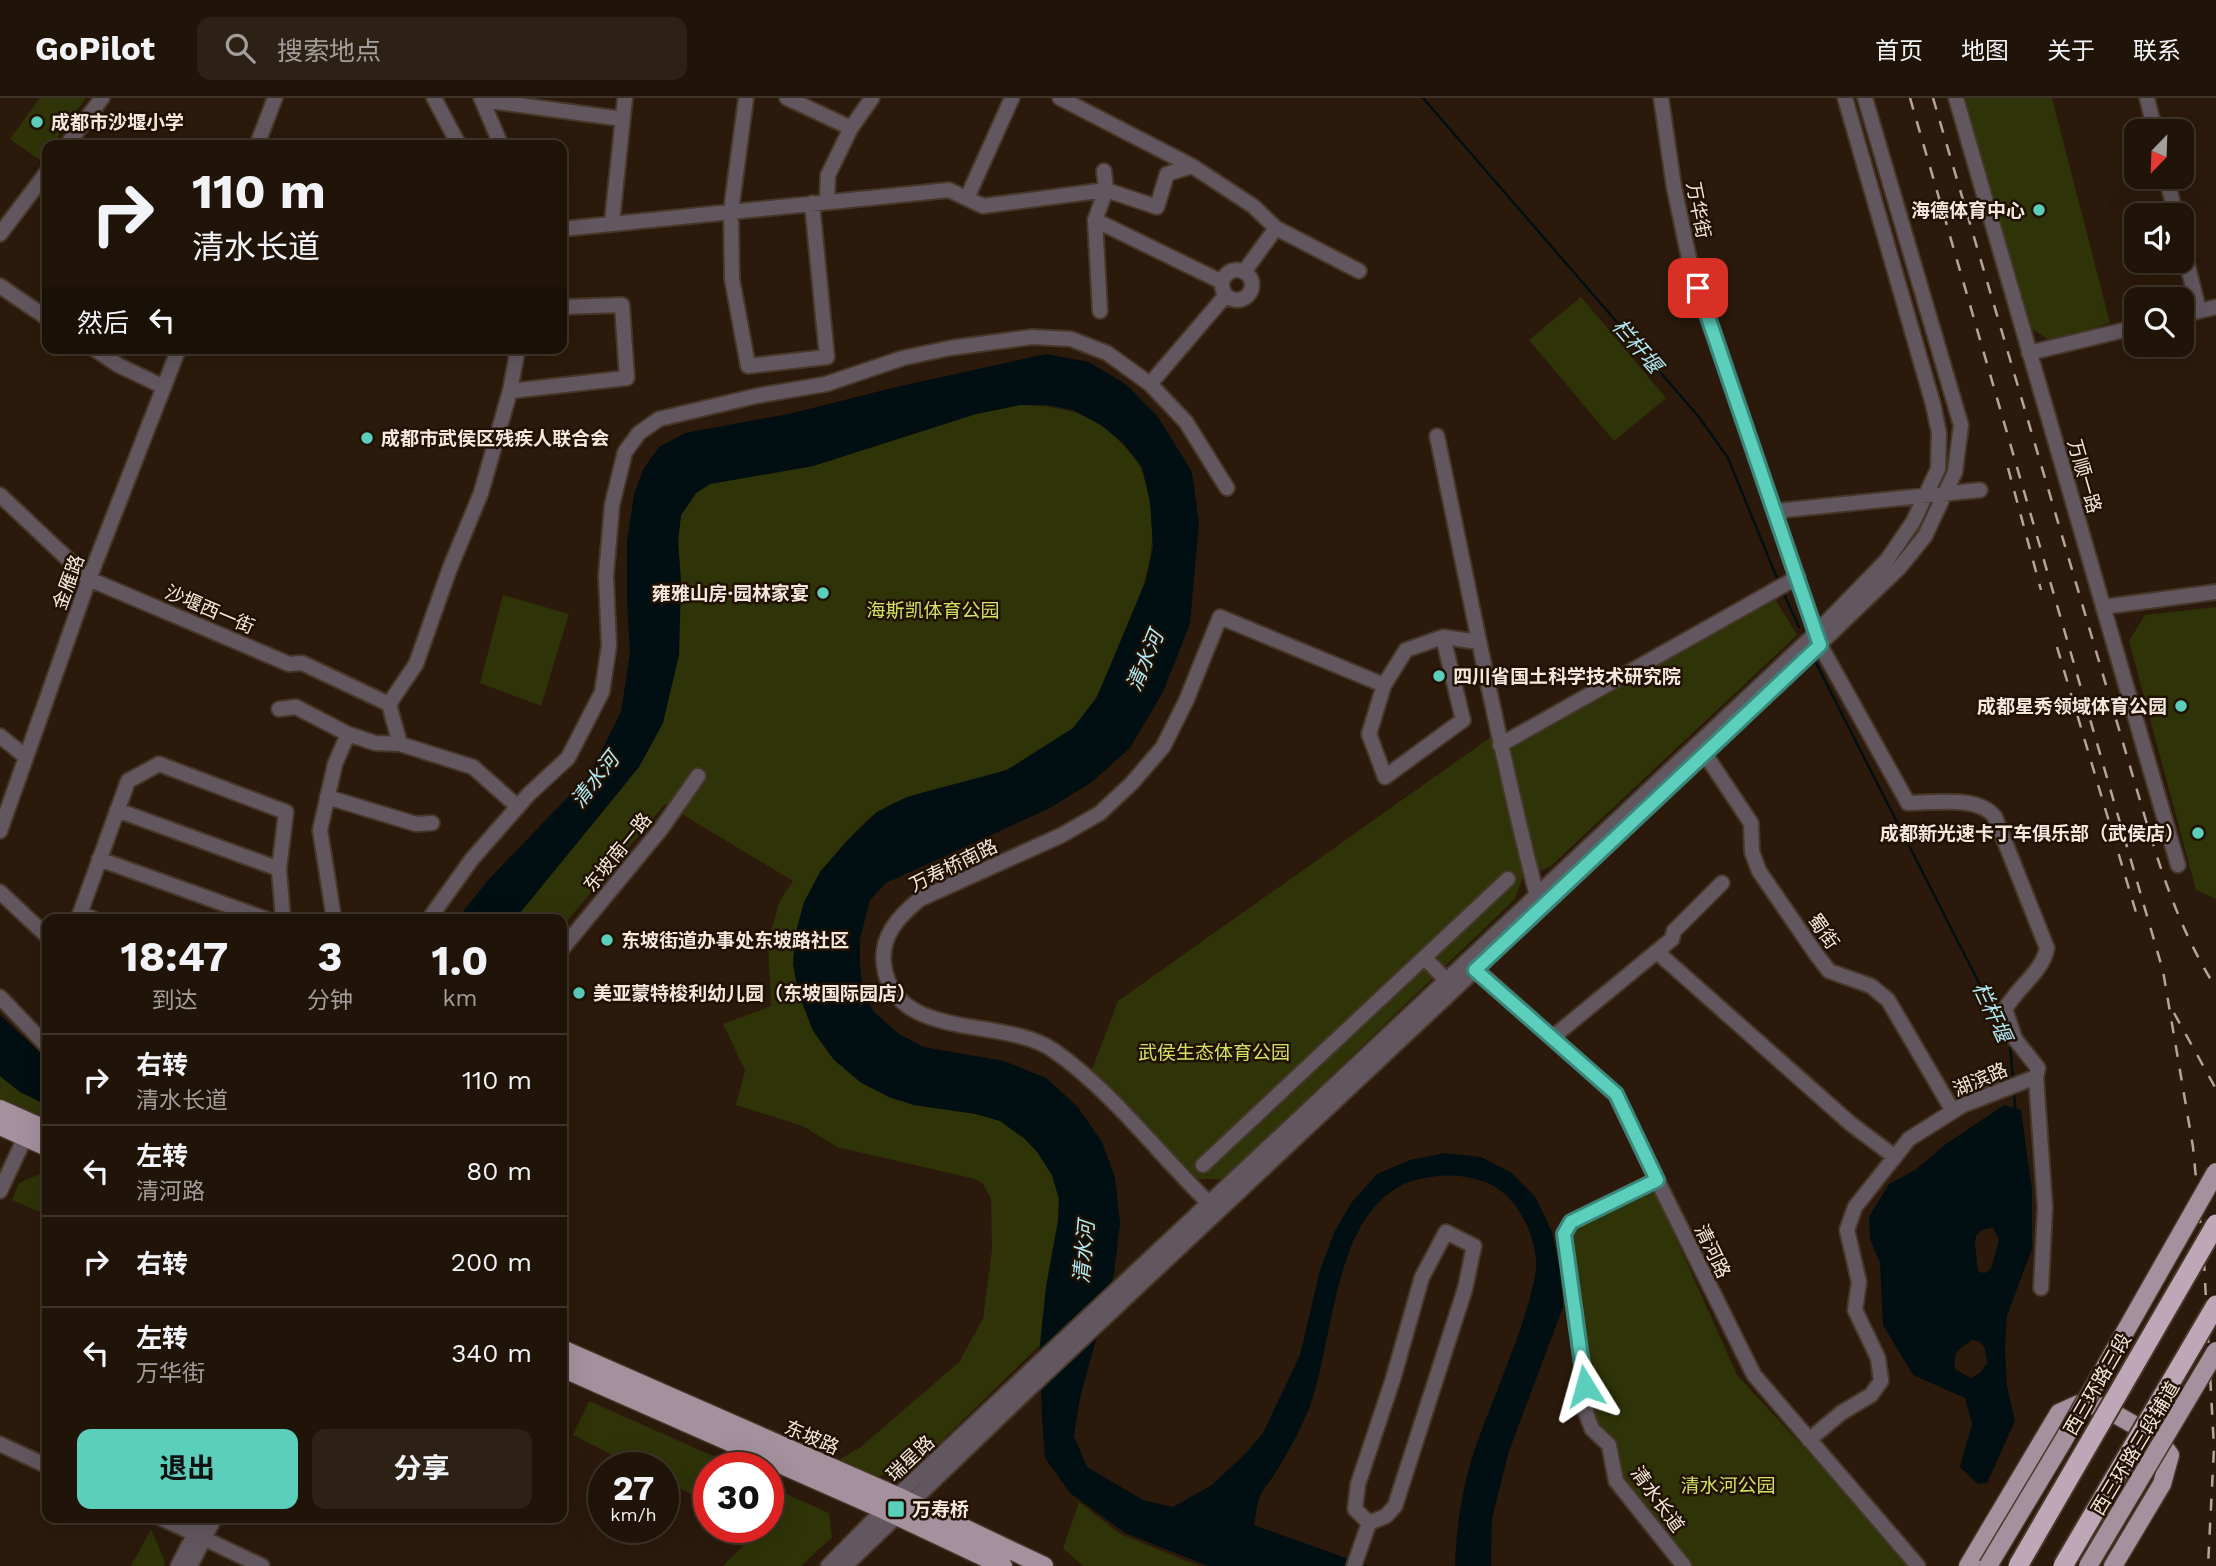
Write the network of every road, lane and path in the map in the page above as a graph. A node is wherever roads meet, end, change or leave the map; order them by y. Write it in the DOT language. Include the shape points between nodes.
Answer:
graph roads {
  1 [pos="102,98"];
  2 [pos="275,98"];
  3 [pos="434,98"];
  4 [pos="625,98"];
  5 [pos="746,98"];
  6 [pos="787,98"];
  7 [pos="872,98"];
  8 [pos="1012,98"];
  9 [pos="1060,98"];
  10 [pos="1661,98"];
  11 [pos="1845,98"];
  12 [pos="1865,98"];
  13 [pos="1956,98"];
  14 [pos="2147,98"];
  15 [pos="482,99"];
  16 [pos="623,119"];
  17 [pos="2152,119"];
  18 [pos="851,128"];
  19 [pos="71,140"];
  20 [pos="259,140"];
  21 [pos="456,140"];
  22 [pos="499,140"];
  23 [pos="1192,166"];
  24 [pos="1104,171"];
  25 [pos="42,178"];
  26 [pos="1106,190"];
  27 [pos="967,198"];
  28 [pos="820,202"];
  29 [pos="731,211"];
  30 [pos="1095,220"];
  31 [pos="612,222"];
  32 [pos="567,228"];
  33 [pos="1276,228"];
  34 [pos="0,233"];
  35 [pos="1359,271"];
  36 [pos="1244,272"];
  37 [pos="2190,273"];
  38 [pos="0,286"];
  39 [pos="1224,289"];
  40 [pos="567,307"];
  41 [pos="2216,307"];
  42 [pos="1100,311"];
  43 [pos="2199,311"];
  44 [pos="2194,312"];
  45 [pos="42,315"];
  46 [pos="2124,330"];
  47 [pos="2029,353"];
  48 [pos="102,354"];
  49 [pos="177,354"];
  50 [pos="517,354"];
  51 [pos="1150,384"];
  52 [pos="164,387"];
  53 [pos="510,391"];
  54 [pos="1437,436"];
  55 [pos="1227,488"];
  56 [pos="1980,490"];
  57 [pos="1944,494"];
  58 [pos="0,495"];
  59 [pos="1926,495"];
  60 [pos="1775,511"];
  61 [pos="1798,577"];
  62 [pos="89,579"];
  63 [pos="2216,592"];
  64 [pos="2103,607"];
  65 [pos="1443,637"];
  66 [pos="1818,639"];
  67 [pos="1479,642"];
  68 [pos="1384,685"];
  69 [pos="389,704"];
  70 [pos="278,709"];
  71 [pos="348,734"];
  72 [pos="0,736"];
  73 [pos="400,744"];
  74 [pos="1500,745"];
  75 [pos="1702,749"];
  76 [pos="26,757"];
  77 [pos="698,776"];
  78 [pos="327,797"];
  79 [pos="518,807"];
  80 [pos="117,810"];
  81 [pos="432,824"];
  82 [pos="0,831"];
  83 [pos="99,859"];
  84 [pos="2178,864"];
  85 [pos="279,869"];
  86 [pos="1508,879"];
  87 [pos="1722,883"];
  88 [pos="0,892"];
  89 [pos="1540,901"];
  90 [pos="80,914"];
  91 [pos="251,914"];
  92 [pos="283,914"];
  93 [pos="333,914"];
  94 [pos="433,914"];
  95 [pos="42,931"];
  96 [pos="567,942"];
  97 [pos="1657,952"];
  98 [pos="1424,958"];
  99 [pos="1472,966"];
  100 [pos="1447,981"];
  101 [pos="0,997"];
  102 [pos="1553,1037"];
  103 [pos="42,1041"];
  104 [pos="2036,1077"];
  105 [pos="0,1109"];
  106 [pos="1953,1111"];
  107 [pos="0,1126"];
  108 [pos="35,1131"];
  109 [pos="1895,1157"];
  110 [pos="1203,1166"];
  111 [pos="2216,1171"];
  112 [pos="1657,1180"];
  113 [pos="0,1191"];
  114 [pos="1214,1207"];
  115 [pos="2216,1224"];
  116 [pos="2041,1288"];
  117 [pos="2216,1304"];
  118 [pos="567,1351"];
  119 [pos="2216,1351"];
  120 [pos="567,1370"];
  121 [pos="1024,1386"];
  122 [pos="1809,1440"];
  123 [pos="0,1444"];
  124 [pos="42,1464"];
  125 [pos="904,1500"];
  126 [pos="891,1514"];
  127 [pos="172,1523"];
  128 [pos="202,1523"];
  129 [pos="210,1523"];
  130 [pos="1369,1523"];
  131 [pos="200,1536"];
  132 [pos="178,1566"];
  133 [pos="190,1566"];
  134 [pos="262,1566"];
  135 [pos="828,1566"];
  136 [pos="845,1566"];
  137 [pos="1003,1566"];
  138 [pos="1044,1566"];
  139 [pos="1354,1566"];
  140 [pos="1684,1566"];
  141 [pos="1918,1566"];
  142 [pos="1968,1566"];
  143 [pos="1988,1566"];
  144 [pos="2018,1566"];
  145 [pos="2063,1566"];
  146 [pos="2088,1566"];
  147 [pos="2113,1566"];
  1 -- 19 [label="street"];
  2 -- 20 [label="street"];
  3 -- 21 [label="street"];
  4 -- 16 [label="street"];
  5 -- 29 [label="street"];
  6 -- 18 [label="street"];
  7 -- 18 [label="street"];
  8 -- 27 [label="street"];
  9 -- 23 [label="street"];
  10 -- 60 [label="street, 万华街" via="1689,263"];
  11 -- 59 [label="street" via="1939,433 1938,469"];
  12 -- 57 [label="street" via="1961,425 1955,472"];
  13 -- 47 [label="street, 万顺一路"];
  14 -- 17 [label="street"];
  15 -- 16 [label="street"];
  15 -- 22 [label="street"];
  16 -- 31 [label="street"];
  18 -- 28 [label="street"];
  23 -- 26 [label="street" via="1167,174 1157,207"];
  23 -- 33 [label="street" via="1253,206"];
  24 -- 26 [label="street"];
  25 -- 34 [label="street"];
  26 -- 27 [label="street" via="983,206"];
  26 -- 30 [label="street"];
  27 -- 28 [label="street" via="949,190"];
  28 -- 29 [label="street"];
  28 -- 29 [label="street" via="827,357 760,366 748,366 741,329 732,279"];
  29 -- 31 [label="street"];
  30 -- 39 [label="street"];
  30 -- 42 [label="street"];
  31 -- 32 [label="street"];
  33 -- 35 [label="street"];
  33 -- 36 [label="street"];
  36 -- 39 [label="street" via="1231,271"];
  36 -- 39 [label="street" via="1252,283 1248,296 1234,300"];
  37 -- 43 [label="street"];
  38 -- 45 [label="street"];
  39 -- 51 [label="street"];
  40 -- 53 [label="street" via="622,306 627,378"];
  41 -- 43 [label="street"];
  43 -- 44 [label="street"];
  46 -- 47 [label="street"];
  47 -- 64 [label="street, 万顺一路"];
  48 -- 52 [label="street"];
  49 -- 52 [label="street, 金雁路"];
  50 -- 53 [label="street"];
  51 -- 55 [label="street" via="1186,422"];
  51 -- 79 [label="street" via="1107,353 1071,339 1032,337 903,358 826,384 659,419 639,433 625,452 612,505 606,576 609,646 602,692 568,758"];
  52 -- 62 [label="street, 金雁路"];
  53 -- 69 [label="street" via="481,493 416,664"];
  54 -- 67 [label="street"];
  56 -- 57 [label="street"];
  57 -- 59 [label="street"];
  57 -- 66 [label="street" via="1925,536 1899,568"];
  58 -- 62 [label="street, 沙堰西一街"];
  59 -- 60 [label="street"];
  59 -- 66 [label="street" via="1887,560"];
  60 -- 61 [label="street, 万华街"];
  61 -- 66 [label="street, 万华街"];
  61 -- 74 [label="street"];
  62 -- 69 [label="street, 沙堰西一街" via="289,664 302,663"];
  62 -- 76 [label="street, 金雁路"];
  63 -- 64 [label="street"];
  64 -- 84 [label="street, 万顺一路"];
  65 -- 67 [label="street"];
  65 -- 68 [label="street" via="1406,650"];
  65 -- 68 [label="street" via="1463,720 1385,777 1369,734"];
  66 -- 75 [label="street"];
  66 -- 104 [label="street, 湖滨路" via="1908,803 1975,803 1995,817 2047,948 2044,963 2005,1009 2015,1039 2038,1068"];
  67 -- 74 [label="street"];
  68 -- 114 [label="street, 万寿桥南路" via="1220,617 1163,747 1132,783 1100,813 1062,835 920,899 900,915 882,951 895,993 913,1010 933,1020 1015,1033 1050,1048 1083,1073"];
  69 -- 73 [label="street"];
  70 -- 71 [label="street" via="296,707"];
  71 -- 73 [label="street" via="375,743"];
  71 -- 78 [label="street"];
  72 -- 76 [label="street"];
  73 -- 79 [label="street" via="473,766"];
  74 -- 89 [label="street"];
  75 -- 89 [label="street"];
  75 -- 106 [label="street, 蜀街" via="1751,823 1752,852 1759,871 1816,954 1829,971 1871,986 1888,1000"];
  76 -- 82 [label="street, 金雁路"];
  77 -- 96 [label="street, 东坡南一路" via="661,829"];
  78 -- 81 [label="street" via="416,824"];
  78 -- 93 [label="street" via="320,830"];
  79 -- 94 [label="street" via="472,859"];
  80 -- 83 [label="street"];
  80 -- 85 [label="street"];
  80 -- 85 [label="street" via="128,781 159,764 286,812"];
  83 -- 90 [label="street"];
  83 -- 91 [label="street"];
  85 -- 92 [label="street"];
  86 -- 98 [label="street"];
  87 -- 97 [label="street"];
  88 -- 95 [label="street"];
  89 -- 99 [label="street"];
  97 -- 102 [label="street"];
  97 -- 109 [label="street" via="1851,1124"];
  98 -- 100 [label="street"];
  98 -- 110 [label="street"];
  99 -- 100 [label="street"];
  99 -- 102 [label="street, 清河路"];
  99 -- 114 [label="street"];
  100 -- 114 [label="street"];
  101 -- 103 [label="street"];
  102 -- 112 [label="street, 清河路" via="1616,1094"];
  104 -- 106 [label="street, 湖滨路"];
  104 -- 116 [label="street" via="2045,1207"];
  105 -- 108 [label="main road"];
  106 -- 109 [label="street, 湖滨路" via="1909,1139"];
  107 -- 108 [label="main road"];
  108 -- 113 [label="street"];
  109 -- 122 [label="street, 湖滨路" via="1855,1207 1847,1230 1858,1282 1855,1310 1878,1358 1881,1381 1871,1395"];
  111 -- 143 [label="main road, bridge"];
  112 -- 122 [label="street, 清河路" via="1754,1376"];
  112 -- 140 [label="street, 清水长道" via="1571,1222 1564,1234 1591,1429 1609,1445 1616,1481"];
  114 -- 121 [label="street" via="1114,1292"];
  114 -- 121 [label="street" via="1117,1308"];
  115 -- 144 [label="highway, 西三环路三段, bridge"];
  117 -- 145 [label="highway, bridge"];
  118 -- 125 [label="main road, 东坡路"];
  119 -- 146 [label="main road, 西三环路三段辅道, bridge"];
  120 -- 126 [label="main road, 东坡路"];
  121 -- 125 [label="street, 瑞星路"];
  122 -- 141 [label="street, 清河路"];
  123 -- 124 [label="street"];
  125 -- 126 [label="street, 瑞星路"];
  125 -- 138 [label="main road, 东坡路"];
  126 -- 135 [label="street, 瑞星路"];
  126 -- 136 [label="street, 瑞星路"];
  126 -- 137 [label="main road, 东坡路"];
  127 -- 131 [label="street"];
  128 -- 131 [label="street"];
  129 -- 131 [label="street"];
  130 -- 130 [label="street" via="1355,1508 1358,1484 1422,1277 1446,1232 1474,1246 1465,1289 1395,1506 1386,1517"];
  130 -- 139 [label="street"];
  131 -- 132 [label="street"];
  131 -- 133 [label="street"];
  131 -- 134 [label="street"];
  142 -- 147 [label="main road" via="2059,1413 2079,1404 2101,1406 2129,1420 2157,1438 2170,1455 2162,1484"];
}
